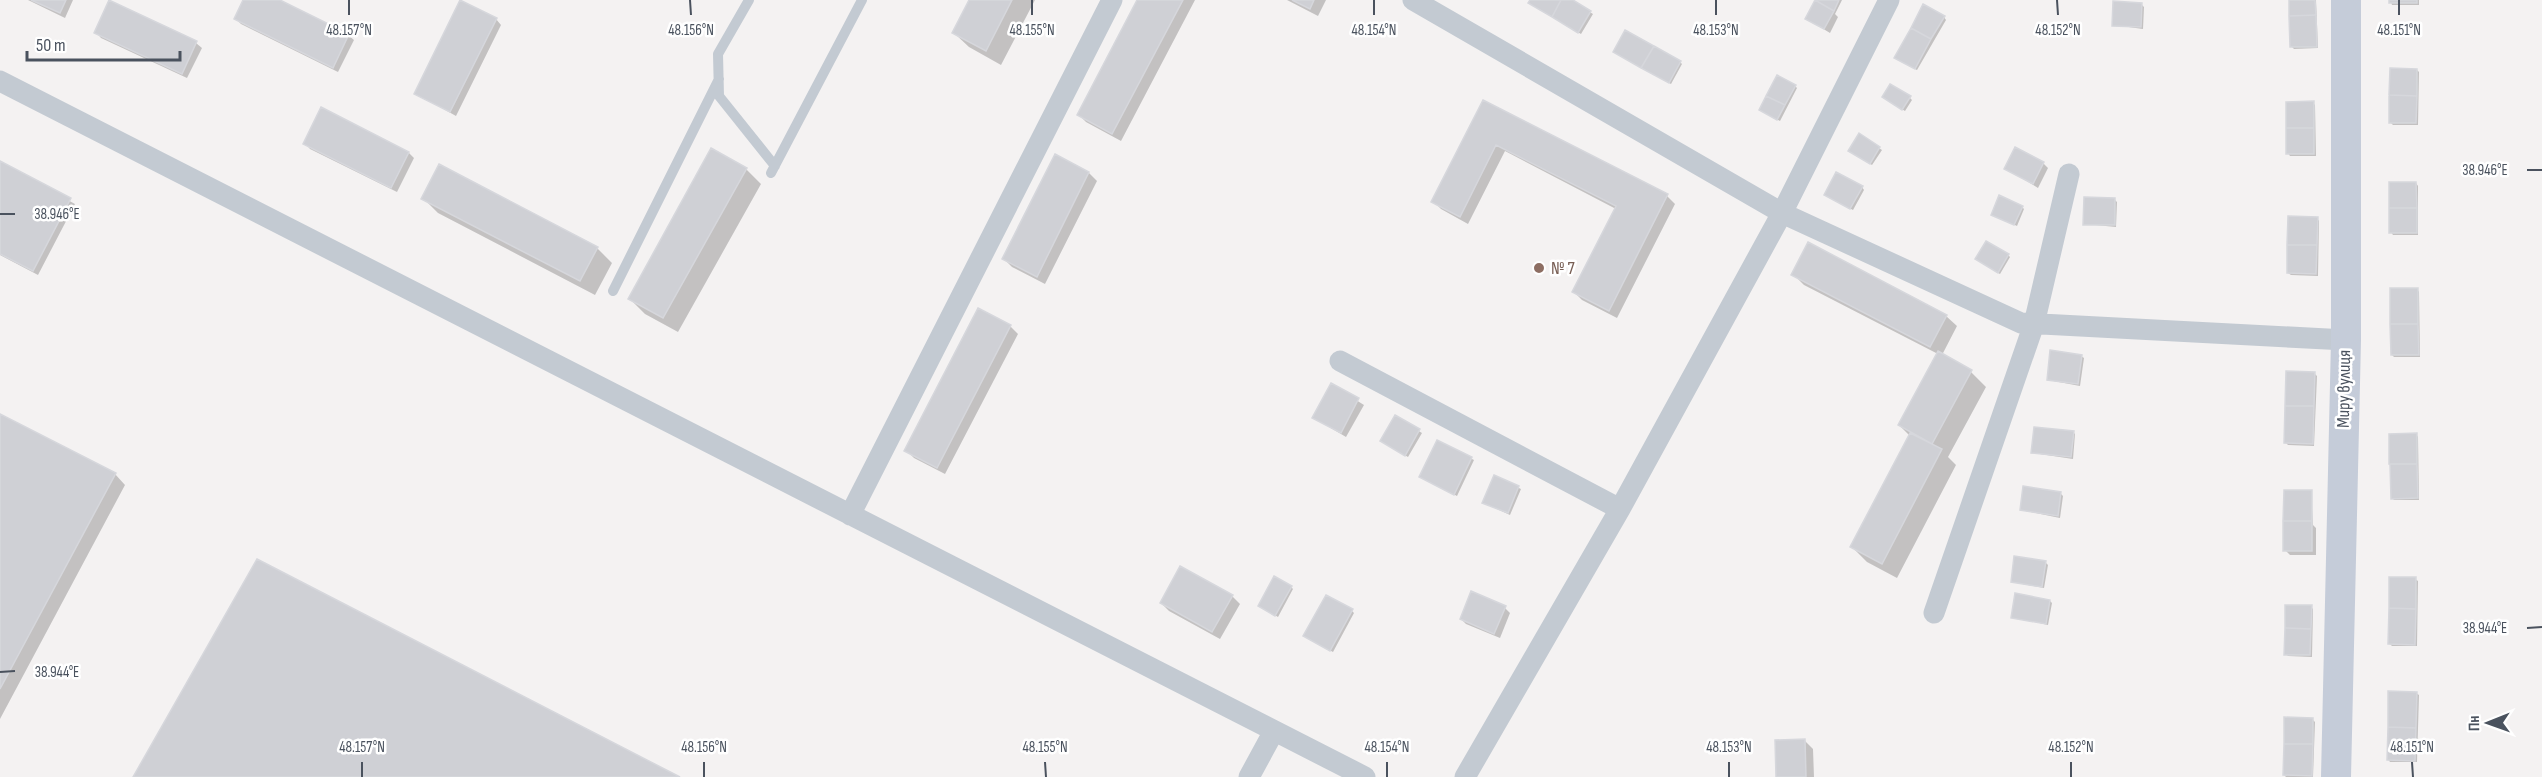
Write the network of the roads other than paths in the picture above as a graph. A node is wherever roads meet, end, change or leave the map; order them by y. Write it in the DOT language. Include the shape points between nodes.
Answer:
graph roads {
  1 [pos="749,0"];
  2 [pos="862,0"];
  3 [pos="1112,0"];
  4 [pos="1413,0"];
  5 [pos="1889,0"];
  6 [pos="2346,0"];
  7 [pos="719,79"];
  8 [pos="0,81"];
  9 [pos="2069,174"];
  10 [pos="1782,213"];
  11 [pos="614,291"];
  12 [pos="2034,324"];
  13 [pos="2346,340"];
  14 [pos="1340,361"];
  15 [pos="1620,509"];
  16 [pos="850,515"];
  17 [pos="1934,613"];
  18 [pos="1274,731"];
  19 [pos="1249,777"];
  20 [pos="1365,777"];
  21 [pos="1465,777"];
  22 [pos="2336,777"];
  1 -- 7 [label="lane" via="718,54"];
  2 -- 7 [label="lane" via="773,170 719,96"];
  3 -- 16 [label="street"];
  4 -- 10 [label="street"];
  5 -- 10 [label="street"];
  6 -- 13 [label="main road, Миру вулиця"];
  7 -- 11 [label="lane"];
  8 -- 16 [label="street"];
  9 -- 12 [label="street"];
  10 -- 12 [label="street" via="2021,323"];
  10 -- 15 [label="street"];
  12 -- 13 [label="street"];
  12 -- 17 [label="street"];
  13 -- 22 [label="main road, Миру вулиця"];
  14 -- 15 [label="street"];
  15 -- 21 [label="street"];
  16 -- 18 [label="street"];
  18 -- 19 [label="street"];
  18 -- 20 [label="street"];
}
